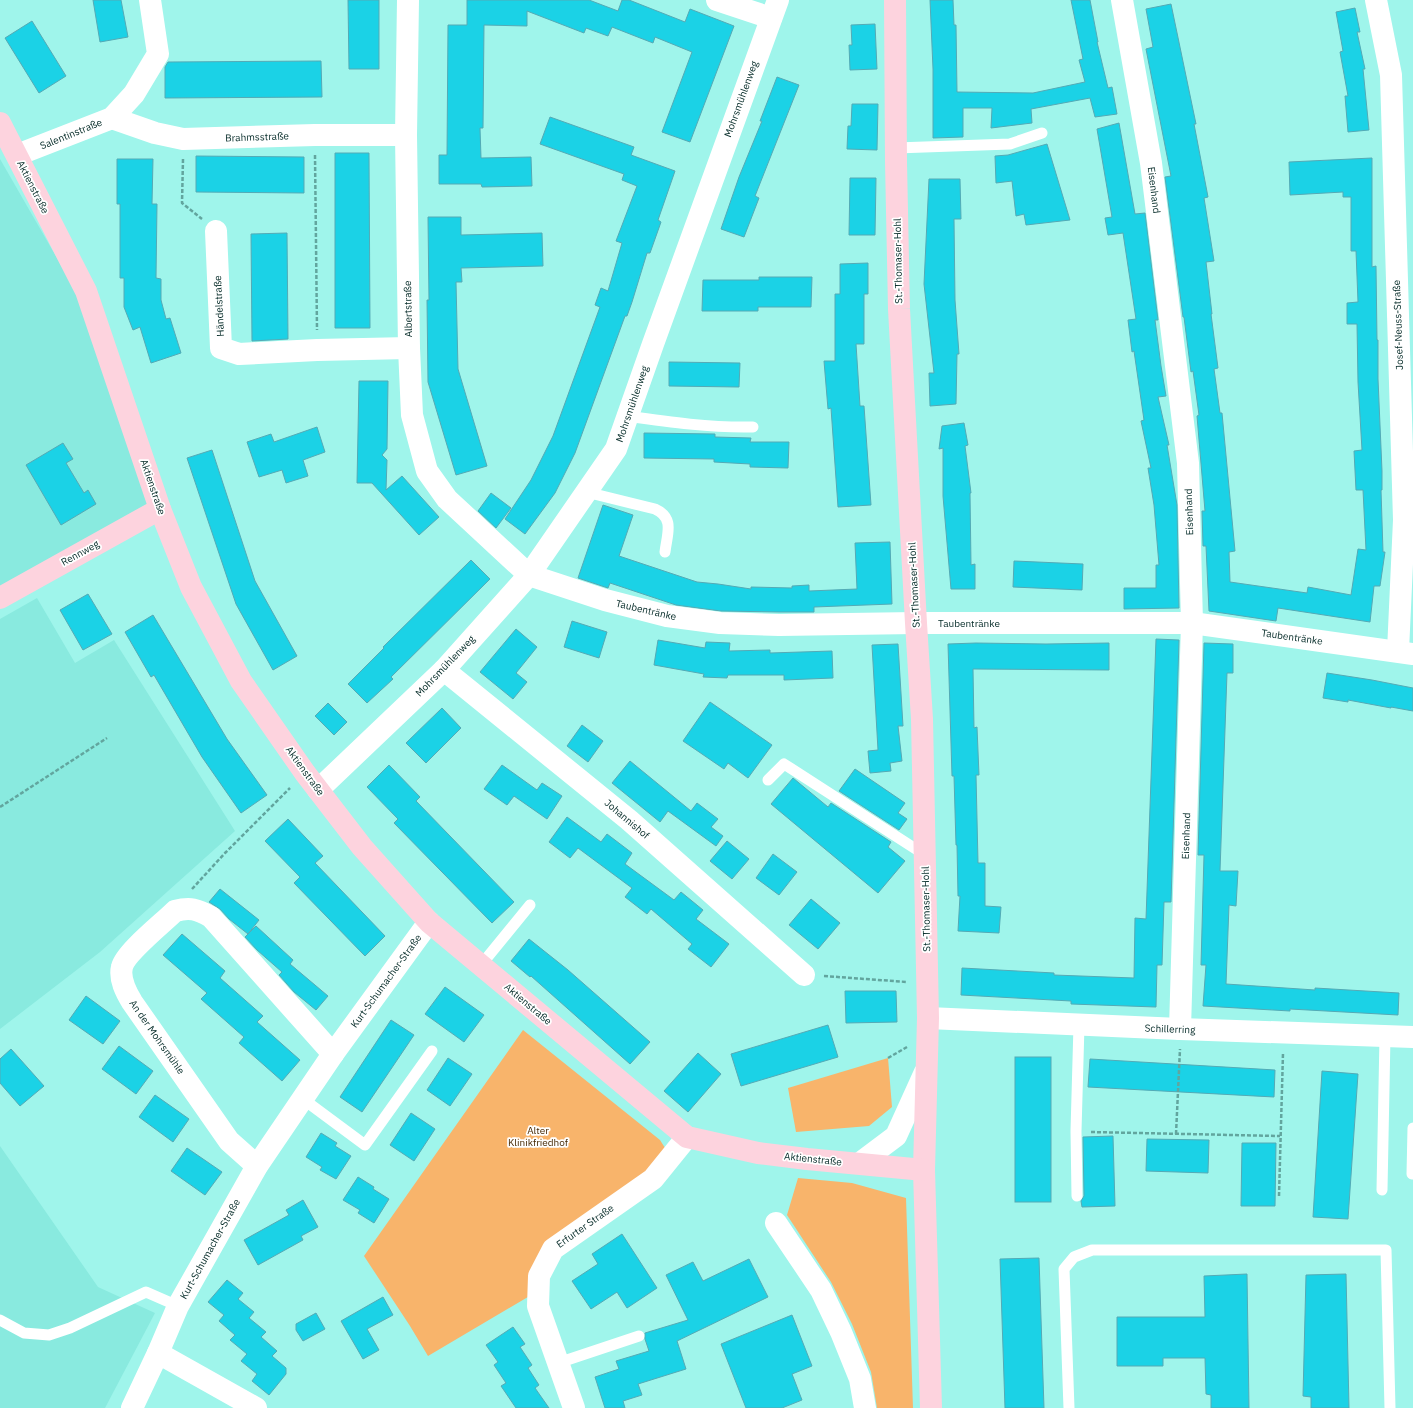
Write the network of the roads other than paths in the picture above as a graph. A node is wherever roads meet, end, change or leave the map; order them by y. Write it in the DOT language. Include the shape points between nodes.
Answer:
graph roads {
  1 [pos="150,0"];
  2 [pos="408,0"];
  3 [pos="717,0"];
  4 [pos="895,0"];
  5 [pos="1122,0"];
  6 [pos="1376,0"];
  7 [pos="774,9"];
  8 [pos="112,118"];
  9 [pos="2,132"];
  10 [pos="1042,133"];
  11 [pos="406,135"];
  12 [pos="896,148"];
  13 [pos="17,155"];
  14 [pos="216,232"];
  15 [pos="409,348"];
  16 [pos="628,416"];
  17 [pos="753,427"];
  18 [pos="586,492"];
  19 [pos="160,509"];
  20 [pos="665,552"];
  21 [pos="529,575"];
  22 [pos="0,598"];
  23 [pos="916,623"];
  24 [pos="1192,623"];
  25 [pos="1405,653"];
  26 [pos="444,670"];
  27 [pos="768,780"];
  28 [pos="318,790"];
  29 [pos="925,855"];
  30 [pos="530,905"];
  31 [pos="429,922"];
  32 [pos="481,965"];
  33 [pos="804,975"];
  34 [pos="928,1018"];
  35 [pos="1079,1025"];
  36 [pos="1180,1029"];
  37 [pos="1385,1036"];
  38 [pos="1413,1037"];
  39 [pos="432,1051"];
  40 [pos="333,1054"];
  41 [pos="925,1072"];
  42 [pos="303,1099"];
  43 [pos="1413,1128"];
  44 [pos="687,1137"];
  45 [pos="860,1163"];
  46 [pos="257,1166"];
  47 [pos="924,1170"];
  48 [pos="1413,1174"];
  49 [pos="1382,1190"];
  50 [pos="1077,1196"];
  51 [pos="776,1223"];
  52 [pos="178,1306"];
  53 [pos="0,1320"];
  54 [pos="639,1336"];
  55 [pos="158,1353"];
  56 [pos="558,1363"];
  57 [pos="132,1408"];
  58 [pos="256,1408"];
  59 [pos="574,1408"];
  60 [pos="865,1408"];
  61 [pos="931,1408"];
  62 [pos="1069,1408"];
  63 [pos="1390,1408"];
  1 -- 8 [label="street, Salentinstraße" via="158,54 134,94"];
  2 -- 11 [label="street, Albertstraße"];
  3 -- 7 [label="street"];
  4 -- 12 [label="street, St.-Thomaser-Hohl"];
  5 -- 24 [label="street, Eisenhand" via="1151,163 1188,463"];
  6 -- 25 [label="street, Josef-Neuss-Straße" via="1391,75 1404,520"];
  7 -- 16 [label="street, Mohrsmühlenweg"];
  8 -- 11 [label="street, Brahmsstraße" via="155,133 183,139"];
  8 -- 13 [label="street, Salentinstraße"];
  9 -- 13 [label="street, Aktienstraße"];
  10 -- 12 [label="lane" via="1010,144"];
  11 -- 15 [label="street, Albertstraße"];
  12 -- 23 [label="street, St.-Thomaser-Hohl" via="900,309"];
  13 -- 19 [label="street, Aktienstraße" via="86,291"];
  14 -- 15 [label="street, Händelstraße" via="221,348 239,354"];
  15 -- 21 [label="street, Albertstraße" via="412,415 427,471 447,499"];
  16 -- 17 [label="lane" via="680,423"];
  16 -- 18 [label="street, Mohrsmühlenweg" via="616,448"];
  18 -- 20 [label="lane" via="663,513 669,522"];
  18 -- 21 [label="street, Mohrsmühlenweg"];
  19 -- 22 [label="street, Rennweg"];
  19 -- 28 [label="street, Aktienstraße" via="191,587 241,681"];
  21 -- 23 [label="street, Taubentränke" via="605,600 668,616 779,625"];
  21 -- 26 [label="street, Mohrsmühlenweg"];
  23 -- 24 [label="street, Taubentränke"];
  23 -- 29 [label="street, St.-Thomaser-Hohl" via="922,719"];
  24 -- 25 [label="street, Taubentränke"];
  24 -- 36 [label="street, Eisenhand"];
  26 -- 28 [label="street, Mohrsmühlenweg"];
  26 -- 33 [label="street, Johannishof" via="630,820"];
  27 -- 29 [label="lane" via="784,764"];
  28 -- 31 [label="street, Aktienstraße" via="362,847"];
  29 -- 34 [label="street, St.-Thomaser-Hohl"];
  30 -- 32 [label="lane"];
  31 -- 32 [label="street, Aktienstraße"];
  31 -- 40 [label="street, Kurt-Schumacher-Straße"];
  32 -- 44 [label="street, Aktienstraße"];
  34 -- 35 [label="street, Schillerring"];
  34 -- 41 [label="street, St.-Thomaser-Hohl"];
  35 -- 36 [label="street, Schillerring"];
  35 -- 50 [label="lane"];
  36 -- 37 [label="street, Schillerring"];
  37 -- 38 [label="street, Schillerring"];
  37 -- 49 [label="lane"];
  39 -- 42 [label="lane" via="365,1145"];
  40 -- 42 [label="street, Kurt-Schumacher-Straße"];
  40 -- 46 [label="street, An der Mohrsmühle" via="211,916 199,910 185,908 175,912 128,956 122,966 121,975 132,1002 229,1141"];
  41 -- 45 [label="street" via="896,1136"];
  41 -- 47 [label="street, St.-Thomaser-Hohl"];
  42 -- 46 [label="street, Kurt-Schumacher-Straße"];
  43 -- 48 [label="lane"];
  44 -- 45 [label="street, Aktienstraße" via="758,1153"];
  44 -- 56 [label="street, Erfurter Straße" via="653,1179 553,1249 539,1276 538,1306"];
  45 -- 47 [label="street, Aktienstraße"];
  46 -- 52 [label="street, Kurt-Schumacher-Straße"];
  47 -- 61 [label="street"];
  51 -- 60 [label="street" via="820,1290 841,1332 860,1379"];
  52 -- 53 [label="lane" via="146,1292 70,1328 49,1335 24,1333"];
  52 -- 55 [label="street, Kurt-Schumacher-Straße"];
  54 -- 56 [label="lane"];
  55 -- 57 [label="street, Kurt-Schumacher-Straße"];
  55 -- 58 [label="street"];
  56 -- 59 [label="street, Erfurter Straße"];
  62 -- 63 [label="lane" via="1064,1269 1074,1258 1092,1250 1386,1250"];
}
